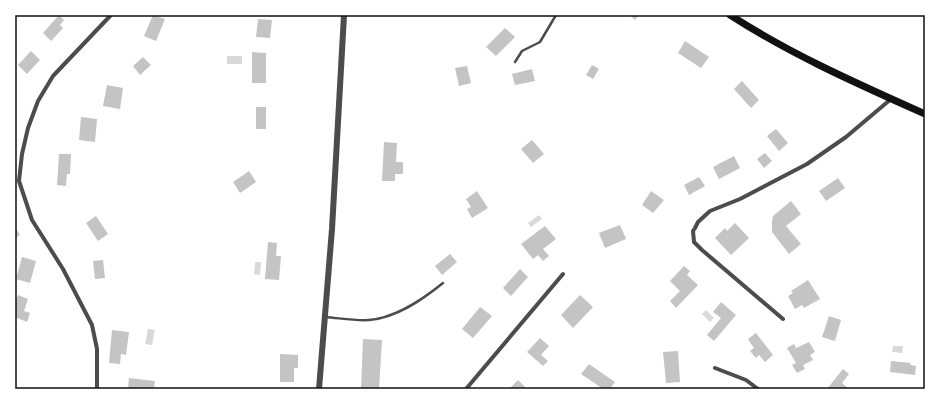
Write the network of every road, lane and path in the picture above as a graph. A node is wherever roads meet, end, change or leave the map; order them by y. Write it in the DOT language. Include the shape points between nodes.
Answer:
graph roads {
  1 [pos="111,15"];
  2 [pos="344,15"];
  3 [pos="556,15"];
  4 [pos="730,15"];
  5 [pos="515,62"];
  6 [pos="891,99"];
  7 [pos="925,114"];
  8 [pos="563,274"];
  9 [pos="443,283"];
  10 [pos="325,317"];
  11 [pos="782,319"];
  12 [pos="715,368"];
  13 [pos="97,389"];
  14 [pos="319,389"];
  15 [pos="466,389"];
  16 [pos="758,389"];
  1 -- 13 [label="street" via="53,76 38,101 28,128 19,181 32,220 63,269 92,325 97,349"];
  2 -- 10 [label="street"];
  3 -- 5 [label="lane" via="540,42 522,51"];
  4 -- 6 [label="main road" via="764,37 830,72"];
  6 -- 7 [label="main road"];
  6 -- 11 [label="street" via="846,137 807,164 710,211 698,222 693,231 694,242 702,250"];
  8 -- 15 [label="street"];
  9 -- 10 [label="lane" via="410,306 384,318 368,320"];
  10 -- 14 [label="street"];
  12 -- 16 [label="street" via="746,380"];
}
